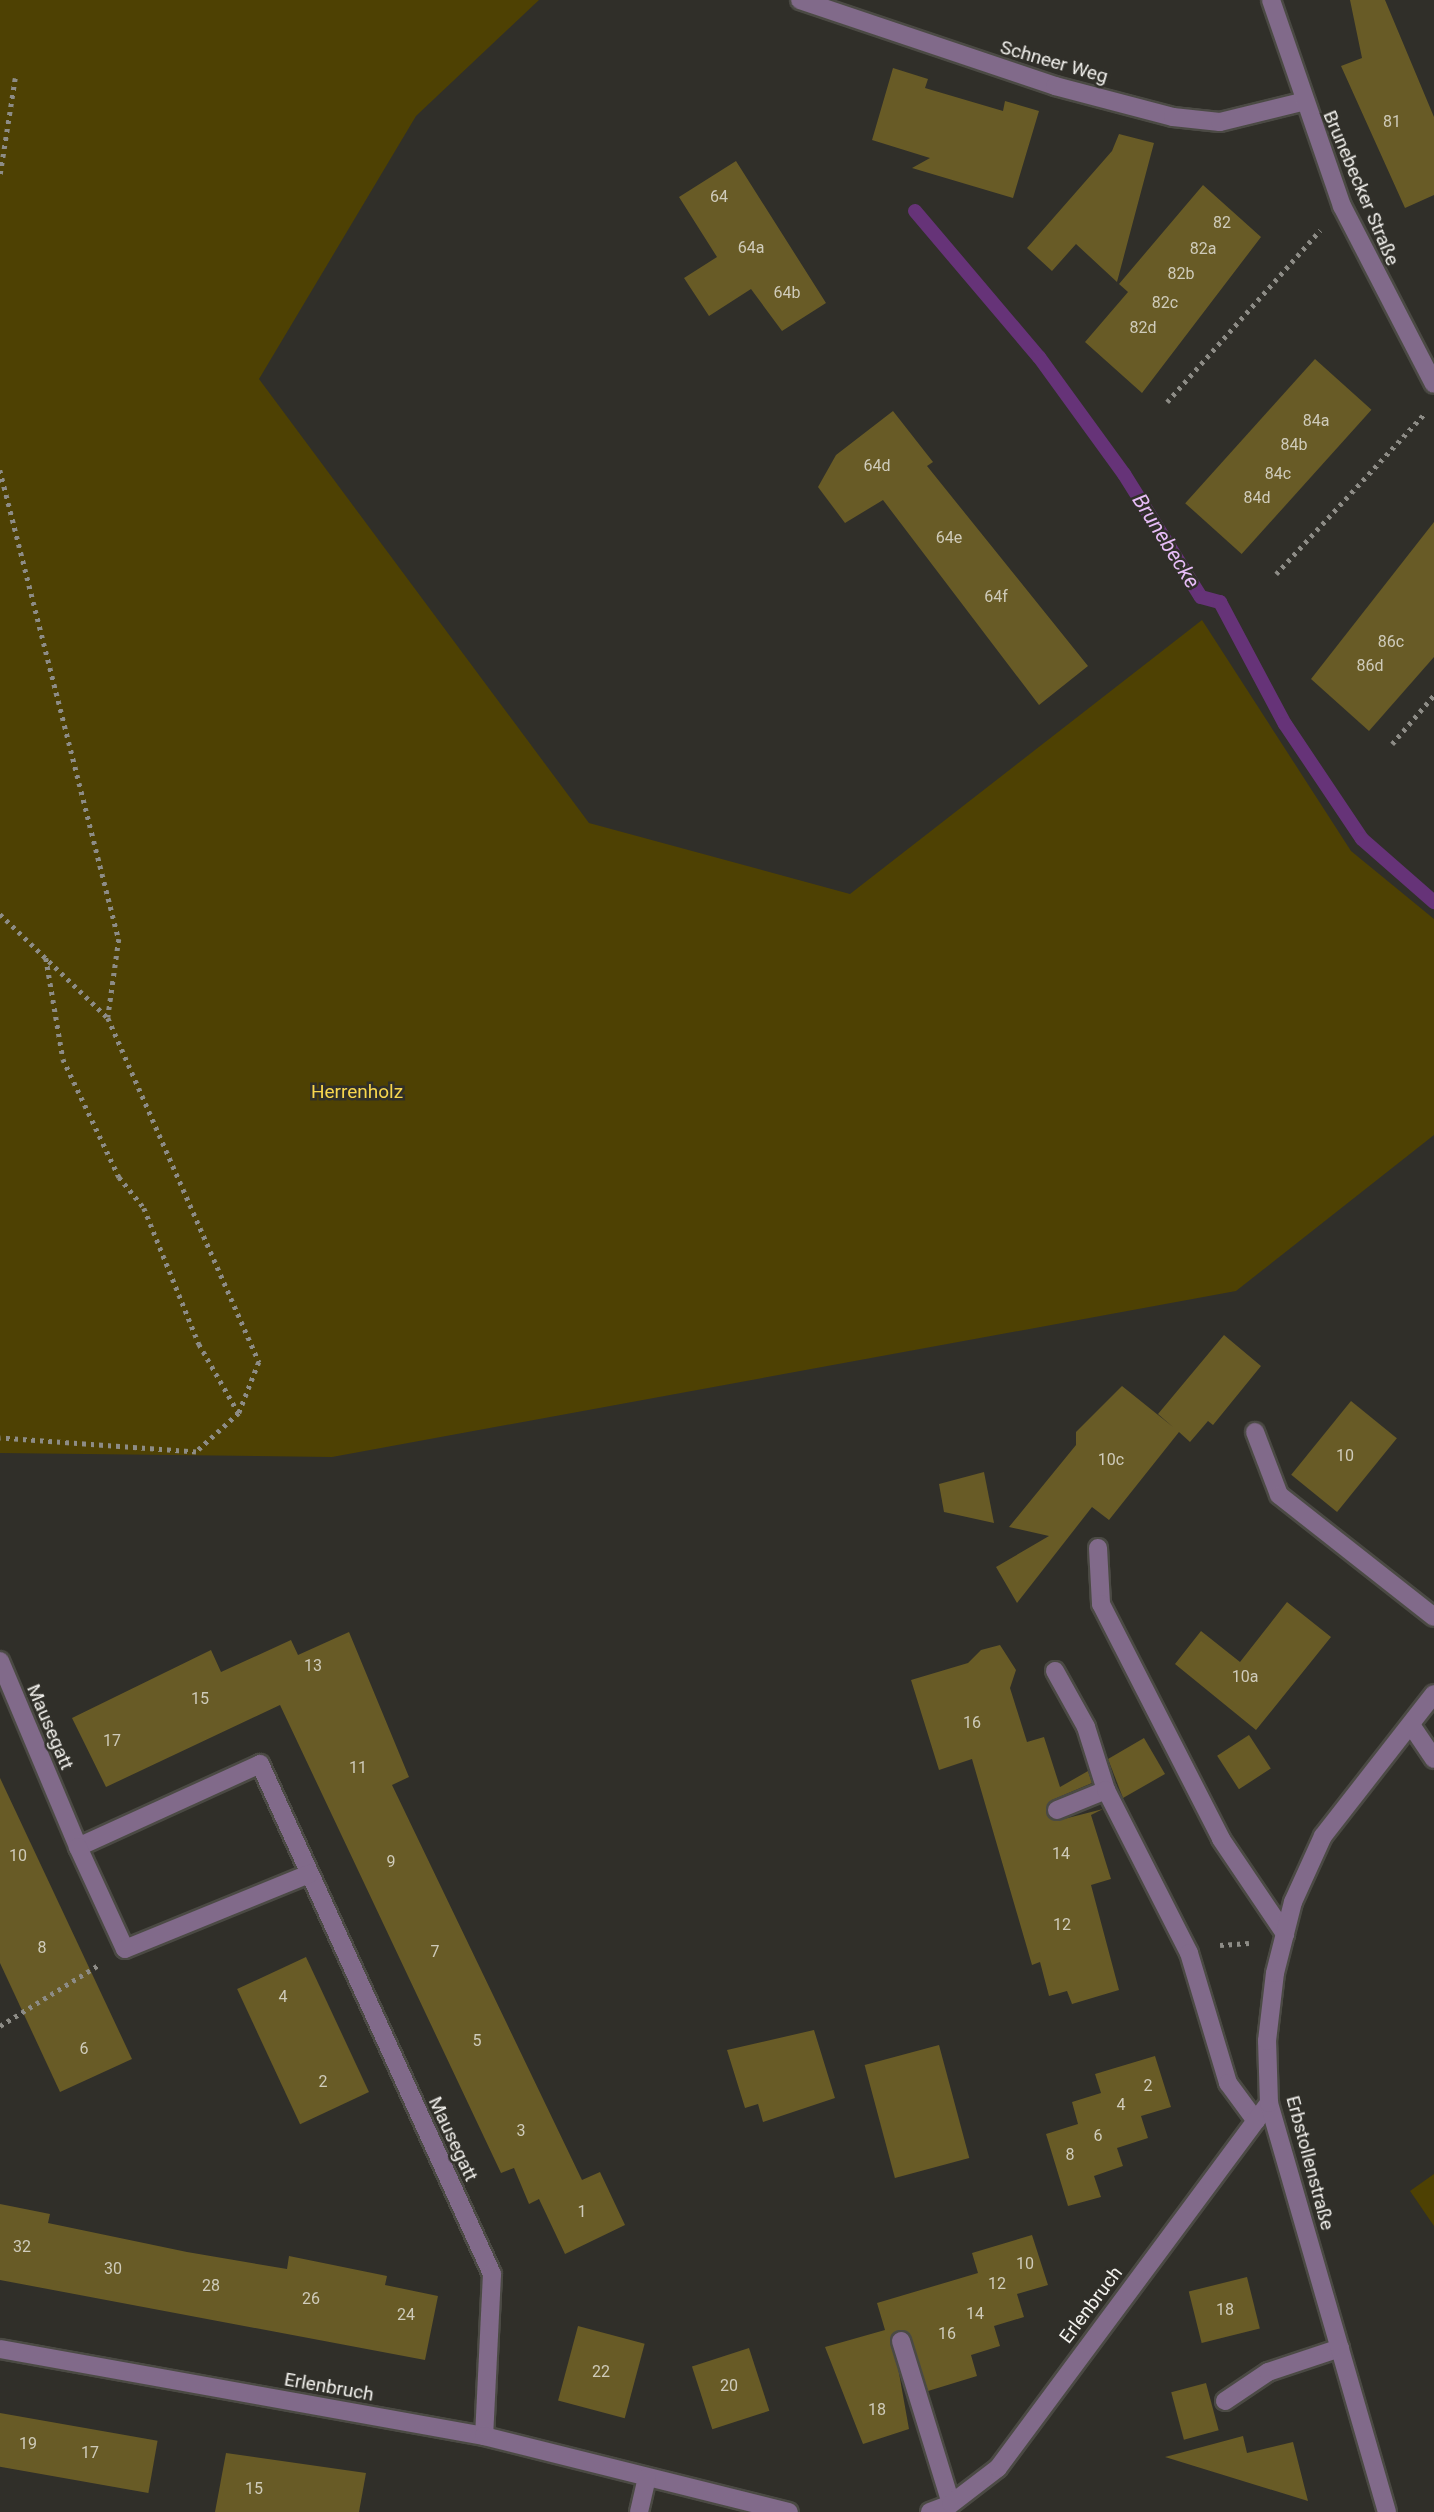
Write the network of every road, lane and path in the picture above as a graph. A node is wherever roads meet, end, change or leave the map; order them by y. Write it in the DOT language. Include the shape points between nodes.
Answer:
graph roads {
  1 [pos="800,0"];
  2 [pos="1271,0"];
  3 [pos="15,78"];
  4 [pos="1302,102"];
  5 [pos="0,174"];
  6 [pos="1342,206"];
  7 [pos="1434,384"];
  8 [pos="1167,402"];
  9 [pos="1434,403"];
  10 [pos="0,470"];
  11 [pos="1276,574"];
  12 [pos="1434,695"];
  13 [pos="1392,744"];
  14 [pos="0,914"];
  15 [pos="46,958"];
  16 [pos="108,1018"];
  17 [pos="239,1413"];
  18 [pos="1255,1432"];
  19 [pos="0,1438"];
  20 [pos="1098,1548"];
  21 [pos="1434,1616"];
  22 [pos="0,1661"];
  23 [pos="1055,1671"];
  24 [pos="1434,1694"];
  25 [pos="1410,1725"];
  26 [pos="1434,1759"];
  27 [pos="1106,1790"];
  28 [pos="1057,1810"];
  29 [pos="78,1847"];
  30 [pos="309,1874"];
  31 [pos="1285,1934"];
  32 [pos="125,1949"];
  33 [pos="0,2026"];
  34 [pos="1269,2104"];
  35 [pos="1256,2121"];
  36 [pos="901,2342"];
  37 [pos="1340,2348"];
  38 [pos="0,2349"];
  39 [pos="1225,2401"];
  40 [pos="484,2436"];
  41 [pos="647,2478"];
  42 [pos="951,2504"];
  43 [pos="639,2512"];
  44 [pos="789,2512"];
  45 [pos="930,2512"];
  46 [pos="1387,2512"];
  1 -- 4 [label="street, Schneer Weg" via="1043,82 1173,117 1220,122"];
  2 -- 4 [label="street, Brunebecker Straße"];
  3 -- 5 [label="path"];
  4 -- 6 [label="street, Brunebecker Straße"];
  6 -- 7 [label="street, Brunebecker Straße"];
  6 -- 8 [label="path"];
  9 -- 11 [label="path"];
  10 -- 16 [label="path" via="119,939"];
  12 -- 13 [label="path"];
  14 -- 15 [label="path"];
  15 -- 16 [label="path"];
  15 -- 17 [label="path" via="63,1059 119,1177 144,1208 199,1344"];
  16 -- 17 [label="path" via="259,1362"];
  17 -- 19 [label="path" via="196,1452"];
  18 -- 21 [label="street" via="1279,1495"];
  20 -- 31 [label="street" via="1101,1604 1221,1839"];
  22 -- 29 [label="street, Mausegatt"];
  23 -- 27 [label="street" via="1086,1727"];
  24 -- 25 [label="street, Erbstollenstraße"];
  25 -- 26 [label="street"];
  25 -- 31 [label="street, Erbstollenstraße" via="1323,1836"];
  27 -- 28 [label="street"];
  27 -- 35 [label="street" via="1189,1953 1228,2082"];
  29 -- 30 [label="street, Mausegatt" via="260,1764"];
  29 -- 32 [label="street, Mausegatt"];
  30 -- 32 [label="street"];
  30 -- 40 [label="street, Mausegatt" via="492,2274"];
  31 -- 34 [label="street, Erbstollenstraße" via="1267,2041"];
  32 -- 33 [label="path"];
  34 -- 35 [label="street, Erlenbruch"];
  34 -- 37 [label="street, Erbstollenstraße"];
  35 -- 42 [label="street, Erlenbruch" via="998,2469"];
  36 -- 42 [label="street"];
  37 -- 39 [label="street" via="1268,2372"];
  37 -- 46 [label="street, Erbstollenstraße"];
  38 -- 40 [label="street, Erlenbruch"];
  40 -- 41 [label="street, Erlenbruch"];
  41 -- 43 [label="street"];
  41 -- 44 [label="street, Erlenbruch"];
  42 -- 45 [label="street, Erlenbruch"];
}
